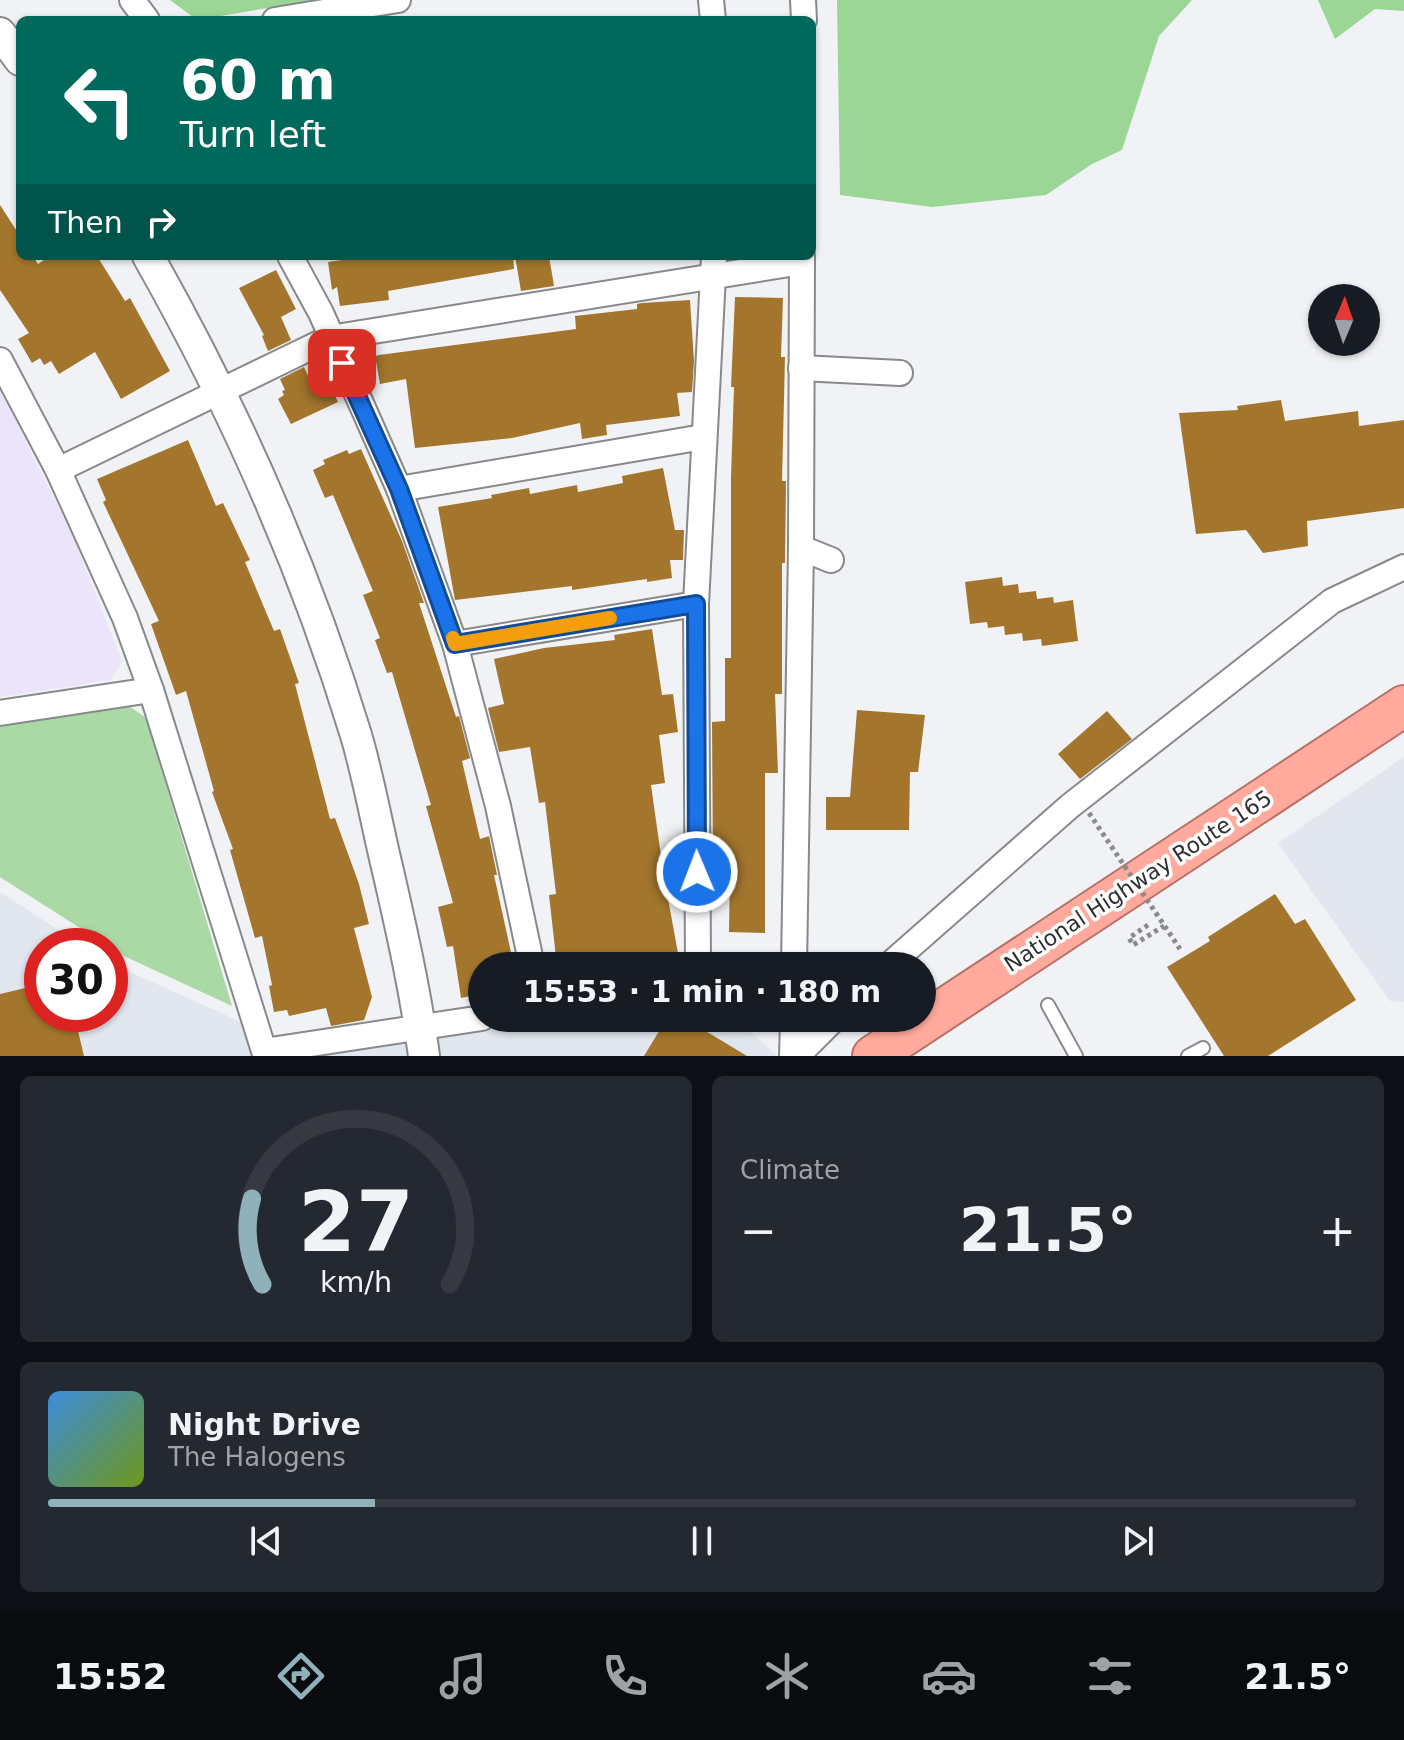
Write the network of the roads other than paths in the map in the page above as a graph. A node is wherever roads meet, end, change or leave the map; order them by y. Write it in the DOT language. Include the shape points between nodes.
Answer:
graph roads {
  1 [pos="398,0"];
  2 [pos="300,16"];
  3 [pos="0,33"];
  4 [pos="16,55"];
  5 [pos="150,260"];
  6 [pos="292,260"];
  7 [pos="789,260"];
  8 [pos="802,260"];
  9 [pos="713,266"];
  10 [pos="330,338"];
  11 [pos="0,360"];
  12 [pos="801,368"];
  13 [pos="900,373"];
  14 [pos="220,391"];
  15 [pos="703,437"];
  16 [pos="58,470"];
  17 [pos="399,489"];
  18 [pos="801,548"];
  19 [pos="831,560"];
  20 [pos="1404,567"];
  21 [pos="696,604"];
  22 [pos="455,644"];
  23 [pos="151,690"];
  24 [pos="1404,706"];
  25 [pos="0,713"];
  26 [pos="529,952"];
  27 [pos="698,952"];
  28 [pos="794,952"];
  29 [pos="904,952"];
  30 [pos="1048,1005"];
  31 [pos="468,1024"];
  32 [pos="793,1032"];
  33 [pos="820,1032"];
  34 [pos="422,1042"];
  35 [pos="1203,1048"];
  36 [pos="794,1056"];
  37 [pos="873,1056"];
  38 [pos="1076,1056"];
  39 [pos="1188,1056"];
  1 -- 2 [label="street"];
  3 -- 4 [label="street"];
  5 -- 14 [label="street"];
  6 -- 10 [label="street"];
  7 -- 9 [label="street"];
  8 -- 12 [label="street"];
  9 -- 10 [label="street"];
  9 -- 15 [label="street"];
  10 -- 14 [label="street"];
  10 -- 17 [label="street"];
  11 -- 16 [label="street"];
  12 -- 13 [label="street"];
  12 -- 18 [label="street"];
  14 -- 16 [label="street"];
  14 -- 34 [label="street" via="300,573 357,738"];
  15 -- 17 [label="street"];
  15 -- 21 [label="street"];
  16 -- 23 [label="street" via="125,618"];
  17 -- 22 [label="street"];
  18 -- 19 [label="street"];
  18 -- 28 [label="street"];
  20 -- 29 [label="street" via="1332,601 1070,806"];
  21 -- 22 [label="street"];
  21 -- 27 [label="street"];
  22 -- 26 [label="street"];
  23 -- 25 [label="street"];
  23 -- 34 [label="street" via="264,1051"];
  24 -- 37 [label="highway, National Highway Route 165"];
  30 -- 38 [label="lane"];
  31 -- 34 [label="street"];
  32 -- 36 [label="street"];
  33 -- 36 [label="street"];
  35 -- 39 [label="lane"];
}
